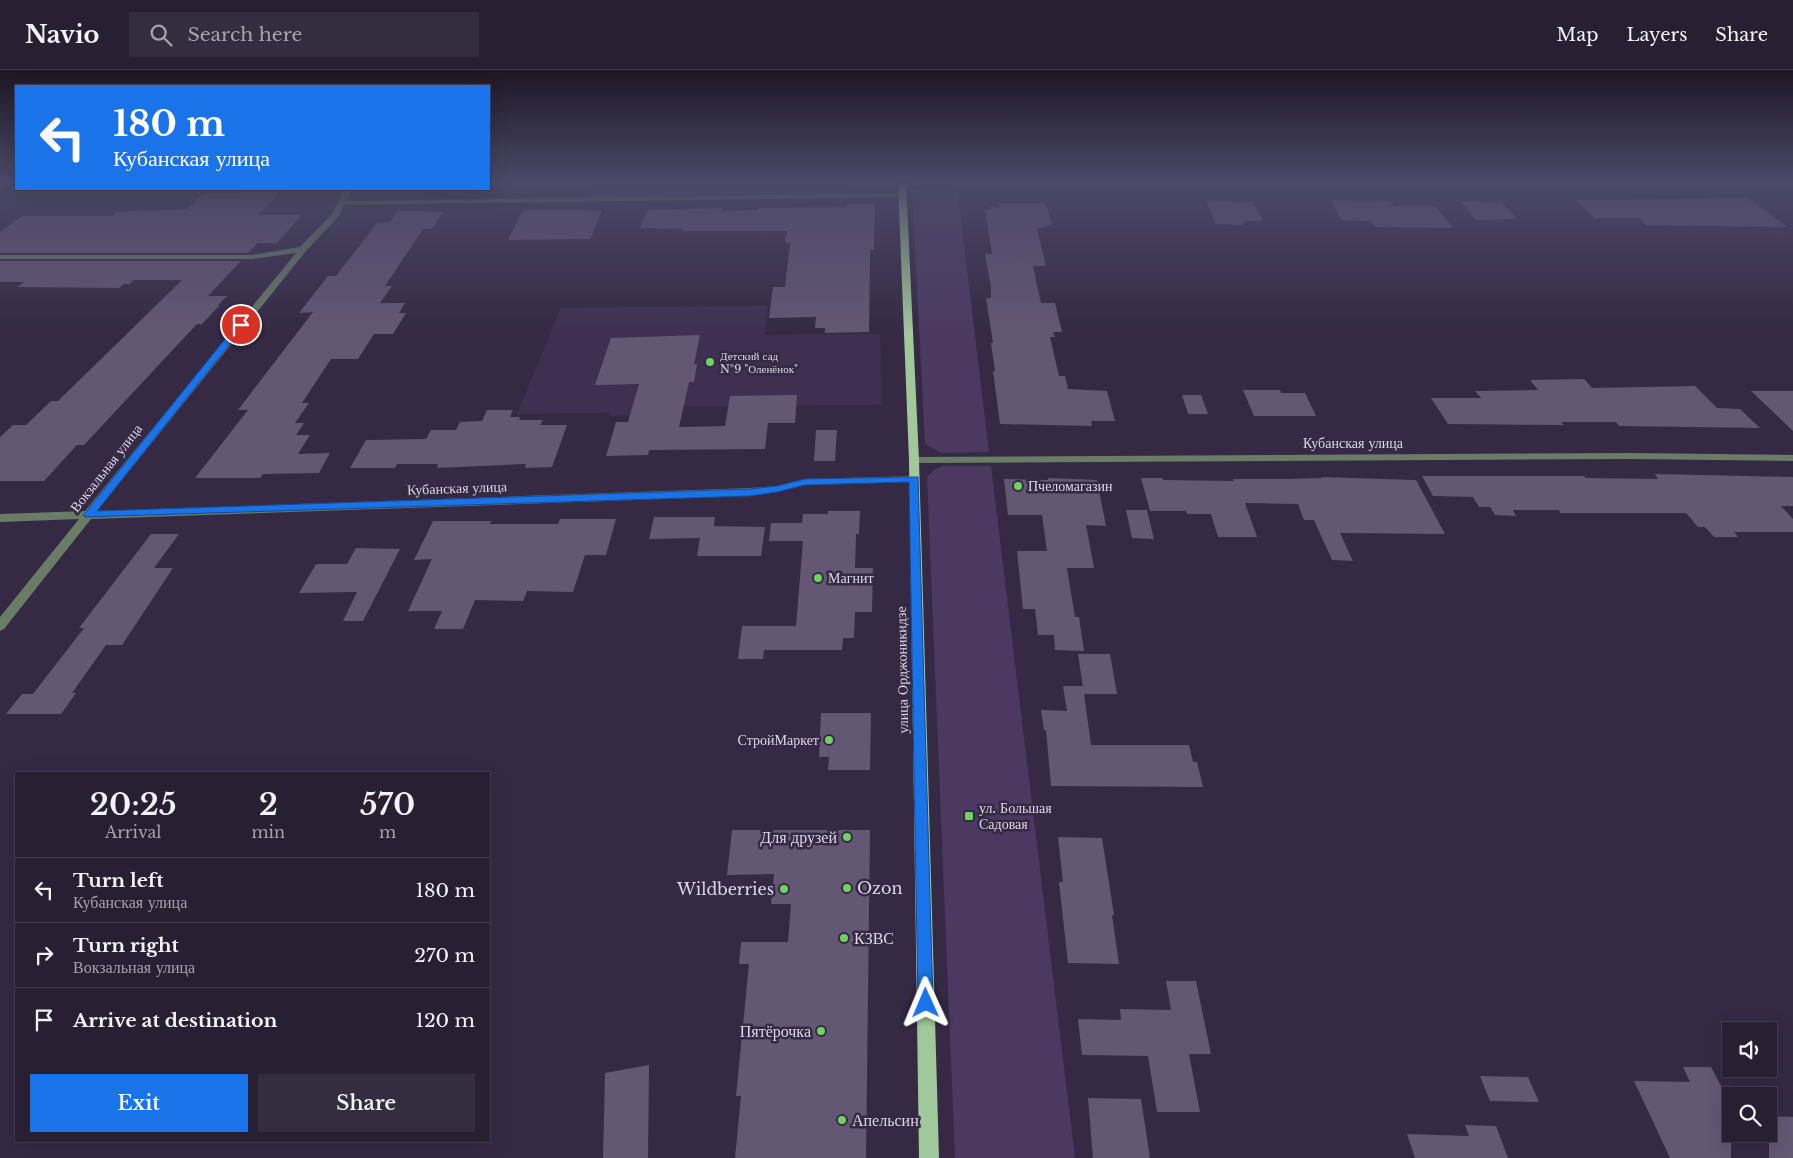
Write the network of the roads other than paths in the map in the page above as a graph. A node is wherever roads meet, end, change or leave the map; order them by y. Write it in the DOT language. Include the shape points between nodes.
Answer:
graph roads {
  1 [pos="318,233"];
  2 [pos="904,233"];
  3 [pos="303,249"];
  4 [pos="0,257"];
  5 [pos="1793,458"];
  6 [pos="914,460"];
  7 [pos="914,479"];
  8 [pos="88,515"];
  9 [pos="0,518"];
  10 [pos="0,626"];
  11 [pos="929,1158"];
  1 -- 3 [label="street, Вокзальная улица"];
  2 -- 6 [label="main road, улица Орджоникидзе"];
  3 -- 4 [label="street" via="252,257"];
  3 -- 8 [label="street, Вокзальная улица"];
  5 -- 6 [label="street, Кубанская улица"];
  6 -- 7 [label="main road, улица Орджоникидзе"];
  7 -- 8 [label="street, Кубанская улица" via="805,482 750,492"];
  7 -- 11 [label="main road, улица Орджоникидзе"];
  8 -- 9 [label="street, Кубанская улица"];
  8 -- 10 [label="street, Вокзальная улица"];
}
